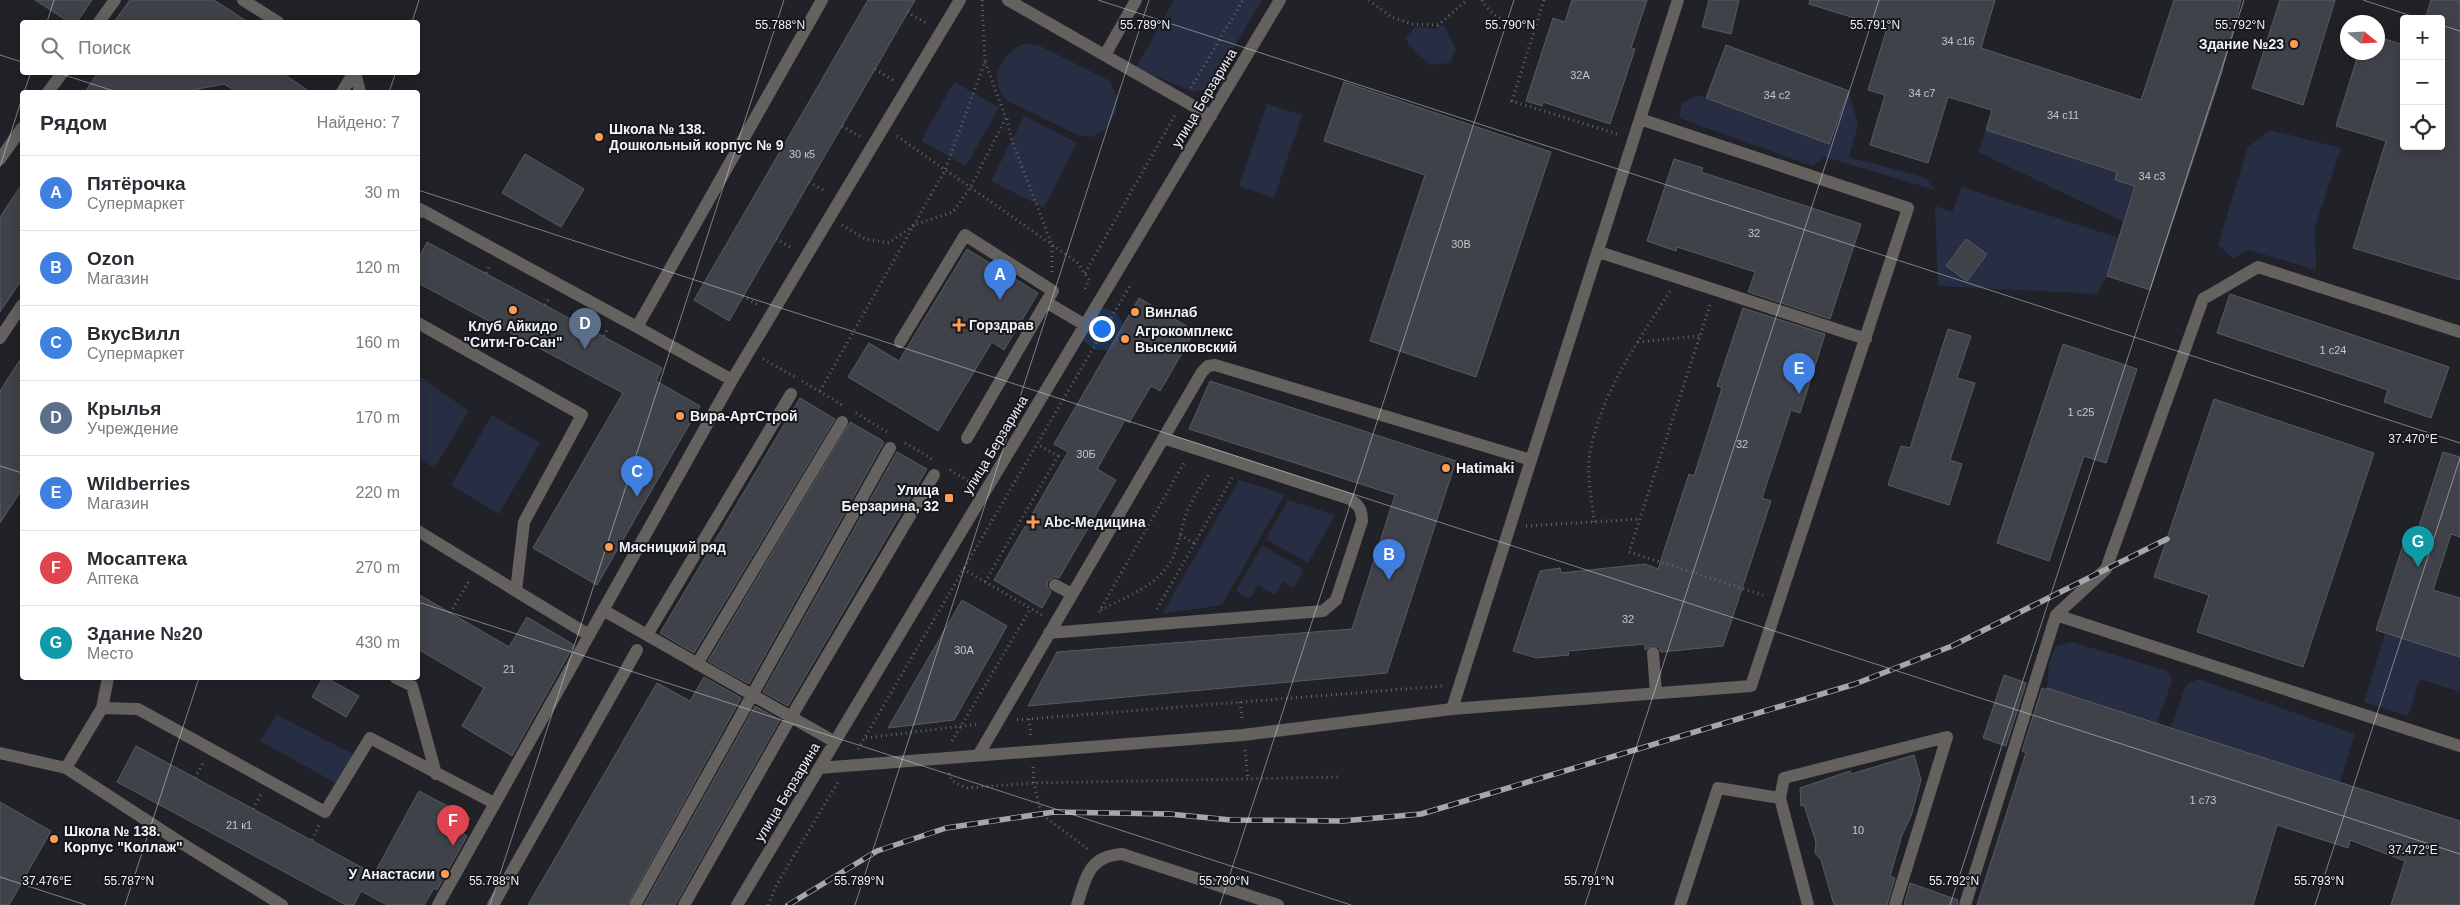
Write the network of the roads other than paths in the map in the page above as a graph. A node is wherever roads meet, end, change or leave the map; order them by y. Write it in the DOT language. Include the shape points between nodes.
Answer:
graph roads {
  1 [pos="115,0"];
  2 [pos="243,0"];
  3 [pos="822,0"];
  4 [pos="960,0"];
  5 [pos="1008,0"];
  6 [pos="1136,0"];
  7 [pos="1280,0"];
  8 [pos="1678,0"];
  9 [pos="100,20"];
  10 [pos="275,20"];
  11 [pos="1105,55"];
  12 [pos="61,75"];
  13 [pos="353,75"];
  14 [pos="356,75"];
  15 [pos="50,90"];
  16 [pos="343,90"];
  17 [pos="360,90"];
  18 [pos="1211,116"];
  19 [pos="1640,119"];
  20 [pos="20,131"];
  21 [pos="0,160"];
  22 [pos="420,209"];
  23 [pos="1599,252"];
  24 [pos="1050,297"];
  25 [pos="20,307"];
  26 [pos="4,323"];
  27 [pos="420,324"];
  28 [pos="1085,325"];
  29 [pos="637,327"];
  30 [pos="2460,332"];
  31 [pos="0,338"];
  32 [pos="1866,339"];
  33 [pos="900,342"];
  34 [pos="732,380"];
  35 [pos="791,394"];
  36 [pos="842,422"];
  37 [pos="967,438"];
  38 [pos="1163,438"];
  39 [pos="893,442"];
  40 [pos="1532,460"];
  41 [pos="936,468"];
  42 [pos="420,533"];
  43 [pos="1055,585"];
  44 [pos="516,591"];
  45 [pos="1072,594"];
  46 [pos="603,610"];
  47 [pos="2056,614"];
  48 [pos="1052,628"];
  49 [pos="589,635"];
  50 [pos="647,635"];
  51 [pos="636,650"];
  52 [pos="1653,653"];
  53 [pos="697,664"];
  54 [pos="108,680"];
  55 [pos="400,680"];
  56 [pos="1656,693"];
  57 [pos="752,695"];
  58 [pos="102,708"];
  59 [pos="1452,709"];
  60 [pos="791,718"];
  61 [pos="834,742"];
  62 [pos="2460,746"];
  63 [pos="0,753"];
  64 [pos="979,754"];
  65 [pos="66,768"];
  66 [pos="819,768"];
  67 [pos="436,774"];
  68 [pos="1780,798"];
  69 [pos="494,803"];
  70 [pos="282,905"];
  71 [pos="438,905"];
  72 [pos="493,905"];
  73 [pos="635,905"];
  74 [pos="684,905"];
  75 [pos="737,905"];
  76 [pos="1077,905"];
  77 [pos="1278,905"];
  78 [pos="1680,905"];
  79 [pos="1808,905"];
  80 [pos="1896,905"];
  81 [pos="1965,905"];
  1 -- 9 [label="street"];
  2 -- 10 [label="street"];
  3 -- 29 [label="street"];
  4 -- 34 [label="street"];
  5 -- 11 [label="street"];
  6 -- 11 [label="street"];
  7 -- 18 [label="street, улица Берзарина"];
  8 -- 19 [label="street"];
  11 -- 18 [label="street"];
  12 -- 15 [label="street"];
  13 -- 16 [label="street"];
  14 -- 17 [label="street"];
  18 -- 28 [label="street, улица Берзарина"];
  19 -- 23 [label="street"];
  19 -- 32 [label="street" via="1908,208"];
  20 -- 21 [label="street"];
  22 -- 29 [label="street"];
  23 -- 32 [label="street"];
  23 -- 40 [label="street"];
  24 -- 28 [label="street" via="1072,318"];
  24 -- 33 [label="street" via="966,235"];
  24 -- 37 [label="street"];
  25 -- 26 [label="street"];
  26 -- 31 [label="street"];
  27 -- 44 [label="street" via="582,415 524,522"];
  28 -- 61 [label="street, улица Берзарина"];
  29 -- 34 [label="street"];
  30 -- 47 [label="street" via="2258,267 2203,299 2106,569"];
  32 -- 56 [label="street" via="1751,686"];
  34 -- 46 [label="street"];
  35 -- 50 [label="street"];
  36 -- 53 [label="street"];
  38 -- 40 [label="street" via="1202,372 1215,365"];
  38 -- 45 [label="street"];
  38 -- 48 [label="street" via="1358,504 1362,521 1336,600 1323,611 1089,629"];
  39 -- 57 [label="street"];
  40 -- 59 [label="street"];
  41 -- 60 [label="street"];
  42 -- 44 [label="street"];
  43 -- 45 [label="street"];
  44 -- 49 [label="street"];
  45 -- 48 [label="street"];
  46 -- 49 [label="street"];
  46 -- 50 [label="street"];
  47 -- 62 [label="street"];
  47 -- 81 [label="street"];
  48 -- 64 [label="street"];
  49 -- 69 [label="street"];
  50 -- 53 [label="street"];
  51 -- 72 [label="street"];
  52 -- 56 [label="street"];
  53 -- 57 [label="street"];
  54 -- 58 [label="street"];
  55 -- 67 [label="street" via="412,686"];
  56 -- 59 [label="street"];
  57 -- 60 [label="street"];
  57 -- 73 [label="street"];
  58 -- 65 [label="street"];
  58 -- 67 [label="street" via="138,709 325,812 370,738"];
  59 -- 64 [label="street" via="1243,734"];
  60 -- 61 [label="street"];
  60 -- 74 [label="street"];
  61 -- 66 [label="street, улица Берзарина"];
  63 -- 65 [label="street"];
  64 -- 66 [label="street"];
  65 -- 70 [label="street"];
  66 -- 75 [label="street, улица Берзарина"];
  67 -- 69 [label="street"];
  68 -- 78 [label="street" via="1718,788"];
  68 -- 79 [label="street"];
  68 -- 80 [label="street" via="1784,778 1947,737"];
  69 -- 71 [label="street"];
  76 -- 77 [label="street" via="1092,865 1100,858 1122,854"];
}
